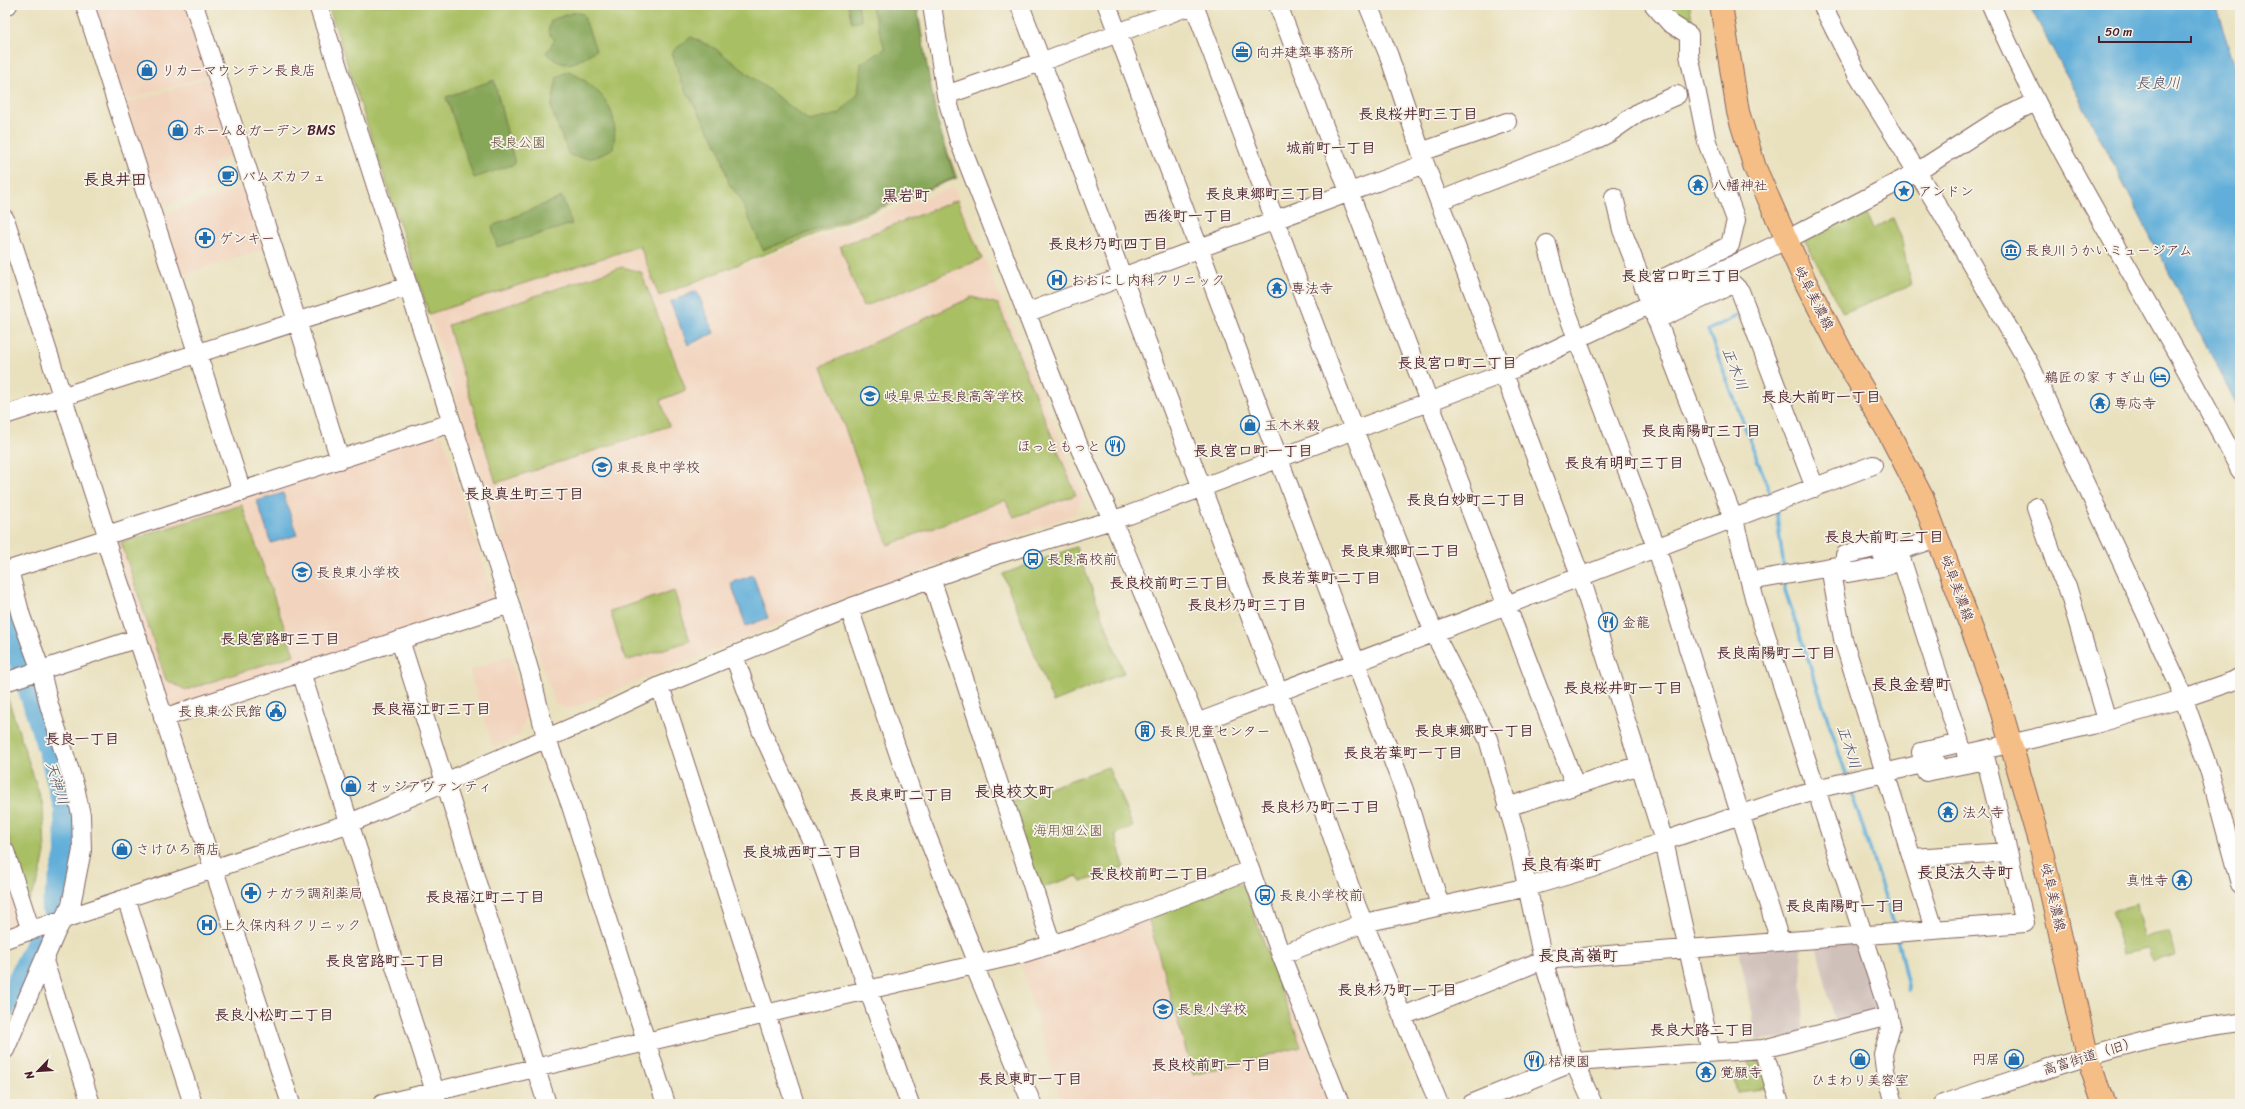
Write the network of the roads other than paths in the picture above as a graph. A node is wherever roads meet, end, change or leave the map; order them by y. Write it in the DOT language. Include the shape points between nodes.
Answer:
graph roads {
  1 [pos="8,5"];
  2 [pos="85,5"];
  3 [pos="194,5"];
  4 [pos="318,5"];
  5 [pos="932,5"];
  6 [pos="1020,5"];
  7 [pos="1107,5"];
  8 [pos="1193,5"];
  9 [pos="1278,5"];
  10 [pos="1368,5"];
  11 [pos="1654,5"];
  12 [pos="1721,5"];
  13 [pos="1822,5"];
  14 [pos="1991,5"];
  15 [pos="5,6"];
  16 [pos="1118,33"];
  17 [pos="1041,62"];
  18 [pos="946,95"];
  19 [pos="1677,95"];
  20 [pos="2035,102"];
  21 [pos="1507,122"];
  22 [pos="1423,158"];
  23 [pos="1917,172"];
  24 [pos="1348,192"];
  25 [pos="1614,197"];
  26 [pos="1439,201"];
  27 [pos="5,219"];
  28 [pos="1274,220"];
  29 [pos="1786,240"];
  30 [pos="1547,244"];
  31 [pos="1199,248"];
  32 [pos="1122,277"];
  33 [pos="408,286"];
  34 [pos="1644,288"];
  35 [pos="1026,313"];
  36 [pos="1653,313"];
  37 [pos="297,321"];
  38 [pos="1577,338"];
  39 [pos="198,353"];
  40 [pos="1505,373"];
  41 [pos="62,396"];
  42 [pos="1429,402"];
  43 [pos="5,415"];
  44 [pos="451,424"];
  45 [pos="1354,430"];
  46 [pos="1278,458"];
  47 [pos="340,460"];
  48 [pos="1873,465"];
  49 [pos="2240,470"];
  50 [pos="1202,487"];
  51 [pos="1815,488"];
  52 [pos="242,492"];
  53 [pos="2036,507"];
  54 [pos="1112,519"];
  55 [pos="1734,520"];
  56 [pos="106,537"];
  57 [pos="1938,538"];
  58 [pos="1887,545"];
  59 [pos="1657,549"];
  60 [pos="1837,566"];
  61 [pos="931,578"];
  62 [pos="1581,578"];
  63 [pos="1750,581"];
  64 [pos="510,604"];
  65 [pos="1505,607"];
  66 [pos="849,608"];
  67 [pos="1434,633"];
  68 [pos="138,638"];
  69 [pos="400,640"];
  70 [pos="734,656"];
  71 [pos="1355,663"];
  72 [pos="38,672"];
  73 [pos="302,672"];
  74 [pos="2240,677"];
  75 [pos="10,681"];
  76 [pos="660,686"];
  77 [pos="1279,692"];
  78 [pos="2183,698"];
  79 [pos="163,718"];
  80 [pos="2108,720"];
  81 [pos="1197,723"];
  82 [pos="546,737"];
  83 [pos="2012,743"];
  84 [pos="1924,764"];
  85 [pos="1640,765"];
  86 [pos="1884,773"];
  87 [pos="446,782"];
  88 [pos="1575,785"];
  89 [pos="1816,789"];
  90 [pos="1506,807"];
  91 [pos="1742,815"];
  92 [pos="350,823"];
  93 [pos="1664,841"];
  94 [pos="2008,852"];
  95 [pos="1912,858"];
  96 [pos="7,861"];
  97 [pos="213,869"];
  98 [pos="1250,870"];
  99 [pos="2240,884"];
  100 [pos="1528,887"];
  101 [pos="126,898"];
  102 [pos="1440,905"];
  103 [pos="60,921"];
  104 [pos="1364,923"];
  105 [pos="1934,929"];
  106 [pos="32,931"];
  107 [pos="1863,935"];
  108 [pos="5,939"];
  109 [pos="1780,941"];
  110 [pos="1052,945"];
  111 [pos="1688,948"];
  112 [pos="1281,955"];
  113 [pos="1542,960"];
  114 [pos="44,961"];
  115 [pos="976,965"];
  116 [pos="869,990"];
  117 [pos="766,1016"];
  118 [pos="1403,1016"];
  119 [pos="1889,1016"];
  120 [pos="2240,1022"];
  121 [pos="646,1043"];
  122 [pos="1764,1049"];
  123 [pos="5,1050"];
  124 [pos="1711,1052"];
  125 [pos="2087,1055"];
  126 [pos="1574,1062"];
  127 [pos="535,1067"];
  128 [pos="437,1098"];
  129 [pos="91,1104"];
  130 [pos="193,1104"];
  131 [pos="291,1104"];
  132 [pos="382,1104"];
  133 [pos="547,1104"];
  134 [pos="666,1104"];
  135 [pos="795,1104"];
  136 [pos="910,1104"];
  137 [pos="1032,1104"];
  138 [pos="1340,1104"];
  139 [pos="1440,1104"];
  140 [pos="1471,1104"];
  141 [pos="1593,1104"];
  142 [pos="1780,1104"];
  143 [pos="1894,1104"];
  144 [pos="1943,1104"];
  145 [pos="2104,1104"];
  1 -- 15 [label="street"];
  2 -- 39 [label="street"];
  3 -- 37 [label="street"];
  4 -- 33 [label="street"];
  5 -- 18 [label="street"];
  6 -- 17 [label="street"];
  7 -- 16 [label="street"];
  8 -- 16 [label="street"];
  8 -- 28 [label="street"];
  9 -- 24 [label="street"];
  10 -- 22 [label="street" via="1389,56"];
  11 -- 34 [label="street" via="1670,23 1689,36 1689,56 1707,142 1736,220 1730,245"];
  12 -- 29 [label="main road, 岐阜美濃線" via="1738,112 1755,168"];
  13 -- 23 [label="street" via="1858,76"];
  14 -- 20 [label="street"];
  16 -- 17 [label="street"];
  16 -- 31 [label="street"];
  17 -- 18 [label="street"];
  17 -- 32 [label="street"];
  18 -- 35 [label="street" via="959,140"];
  19 -- 26 [label="street" via="1639,112 1595,140"];
  20 -- 23 [label="street" via="1993,123"];
  20 -- 49 [label="street" via="2103,227 2168,336"];
  21 -- 22 [label="street"];
  22 -- 24 [label="street"];
  22 -- 26 [label="street"];
  23 -- 29 [label="street"];
  23 -- 78 [label="street" via="2030,367"];
  24 -- 28 [label="street"];
  24 -- 42 [label="street"];
  25 -- 34 [label="street" via="1622,230"];
  26 -- 40 [label="street"];
  27 -- 41 [label="street"];
  28 -- 31 [label="street"];
  28 -- 45 [label="street"];
  29 -- 36 [label="street"];
  29 -- 57 [label="main road, 岐阜美濃線" via="1847,362 1890,435 1923,499"];
  30 -- 38 [label="street" via="1559,291"];
  31 -- 32 [label="street"];
  31 -- 46 [label="street"];
  32 -- 35 [label="street"];
  32 -- 50 [label="street"];
  33 -- 37 [label="street"];
  33 -- 44 [label="street"];
  34 -- 36 [label="street"];
  35 -- 54 [label="street" via="1080,449"];
  36 -- 38 [label="street"];
  36 -- 51 [label="street" via="1733,284 1740,291"];
  36 -- 55 [label="street"];
  37 -- 39 [label="street"];
  37 -- 47 [label="street"];
  38 -- 40 [label="street"];
  38 -- 59 [label="street"];
  39 -- 41 [label="street"];
  39 -- 52 [label="street"];
  40 -- 42 [label="street"];
  40 -- 62 [label="street"];
  41 -- 43 [label="street"];
  41 -- 56 [label="street"];
  42 -- 45 [label="street"];
  42 -- 65 [label="street"];
  44 -- 47 [label="street"];
  44 -- 64 [label="street"];
  45 -- 46 [label="street"];
  45 -- 67 [label="street"];
  46 -- 50 [label="street"];
  46 -- 71 [label="street"];
  47 -- 52 [label="street"];
  48 -- 51 [label="street"];
  50 -- 54 [label="street"];
  50 -- 77 [label="street"];
  51 -- 55 [label="street"];
  52 -- 56 [label="street"];
  53 -- 80 [label="street" via="2058,570 2067,586"];
  54 -- 61 [label="street"];
  54 -- 81 [label="street"];
  55 -- 59 [label="street"];
  55 -- 63 [label="street"];
  56 -- 68 [label="street"];
  56 -- 72 [label="street" via="9,570"];
  57 -- 60 [label="street" via="1888,554"];
  57 -- 83 [label="main road, 岐阜美濃線" via="1995,688"];
  58 -- 60 [label="street" via="1845,555"];
  59 -- 62 [label="street"];
  59 -- 91 [label="street"];
  60 -- 63 [label="street"];
  60 -- 84 [label="street" via="1848,573 1902,561 1960,743 1921,752"];
  60 -- 86 [label="street" via="1843,639"];
  61 -- 66 [label="street"];
  61 -- 110 [label="street"];
  62 -- 65 [label="street"];
  62 -- 85 [label="street"];
  63 -- 89 [label="street"];
  64 -- 69 [label="street"];
  64 -- 82 [label="street"];
  65 -- 67 [label="street"];
  65 -- 88 [label="street"];
  66 -- 70 [label="street"];
  66 -- 115 [label="street" via="922,824"];
  67 -- 71 [label="street"];
  67 -- 90 [label="street" via="1488,739"];
  68 -- 72 [label="street"];
  68 -- 79 [label="street"];
  69 -- 73 [label="street"];
  69 -- 87 [label="street"];
  70 -- 76 [label="street"];
  70 -- 116 [label="street" via="761,730 820,858"];
  71 -- 77 [label="street"];
  71 -- 102 [label="street" via="1404,790"];
  72 -- 75 [label="street"];
  72 -- 103 [label="street" via="81,815 82,850 70,905"];
  73 -- 79 [label="street"];
  73 -- 92 [label="street"];
  74 -- 78 [label="street"];
  76 -- 82 [label="street"];
  76 -- 117 [label="street"];
  77 -- 81 [label="street"];
  77 -- 104 [label="street"];
  78 -- 80 [label="street"];
  78 -- 99 [label="street" via="2210,773"];
  79 -- 97 [label="street"];
  80 -- 83 [label="street"];
  81 -- 98 [label="street"];
  82 -- 87 [label="street"];
  82 -- 121 [label="street" via="573,811"];
  83 -- 84 [label="street"];
  83 -- 125 [label="main road, 岐阜美濃線" via="2046,867"];
  84 -- 86 [label="street"];
  84 -- 94 [label="street" via="1926,772 1986,760"];
  85 -- 88 [label="street"];
  85 -- 93 [label="street"];
  86 -- 89 [label="street"];
  86 -- 95 [label="street"];
  87 -- 92 [label="street"];
  87 -- 127 [label="street"];
  88 -- 90 [label="street"];
  89 -- 91 [label="street"];
  89 -- 107 [label="street"];
  90 -- 100 [label="street"];
  91 -- 93 [label="street"];
  91 -- 109 [label="street"];
  92 -- 97 [label="street"];
  92 -- 128 [label="street"];
  93 -- 100 [label="street" via="1592,868"];
  93 -- 111 [label="street"];
  94 -- 95 [label="street"];
  94 -- 105 [label="street" via="2025,923"];
  95 -- 105 [label="street"];
  96 -- 106 [label="street"];
  97 -- 101 [label="street"];
  97 -- 131 [label="street"];
  98 -- 110 [label="street"];
  98 -- 112 [label="street"];
  100 -- 102 [label="street"];
  100 -- 113 [label="street"];
  101 -- 103 [label="street"];
  101 -- 130 [label="street"];
  102 -- 104 [label="street"];
  103 -- 106 [label="street"];
  103 -- 114 [label="street"];
  104 -- 112 [label="street"];
  104 -- 118 [label="street"];
  105 -- 107 [label="street"];
  106 -- 108 [label="street"];
  107 -- 109 [label="street"];
  107 -- 119 [label="street"];
  109 -- 111 [label="street"];
  110 -- 115 [label="street"];
  111 -- 113 [label="street"];
  111 -- 124 [label="street"];
  112 -- 138 [label="street"];
  113 -- 118 [label="street"];
  113 -- 126 [label="street"];
  114 -- 123 [label="street"];
  114 -- 129 [label="street"];
  115 -- 116 [label="street"];
  115 -- 137 [label="street"];
  116 -- 117 [label="street"];
  116 -- 136 [label="street"];
  117 -- 121 [label="street"];
  117 -- 135 [label="street"];
  118 -- 139 [label="street"];
  119 -- 122 [label="street"];
  119 -- 143 [label="street" via="1891,1026 1884,1054 1885,1070"];
  120 -- 125 [label="street, 高富街道（旧）" via="2134,1042"];
  121 -- 127 [label="street"];
  121 -- 134 [label="street"];
  122 -- 124 [label="street"];
  122 -- 142 [label="street"];
  124 -- 126 [label="street"];
  125 -- 144 [label="street, 高富街道（旧）"];
  125 -- 145 [label="main road, 岐阜美濃線"];
  126 -- 140 [label="street"];
  126 -- 141 [label="street"];
  127 -- 128 [label="street"];
  127 -- 133 [label="street"];
  128 -- 132 [label="street"];
}
